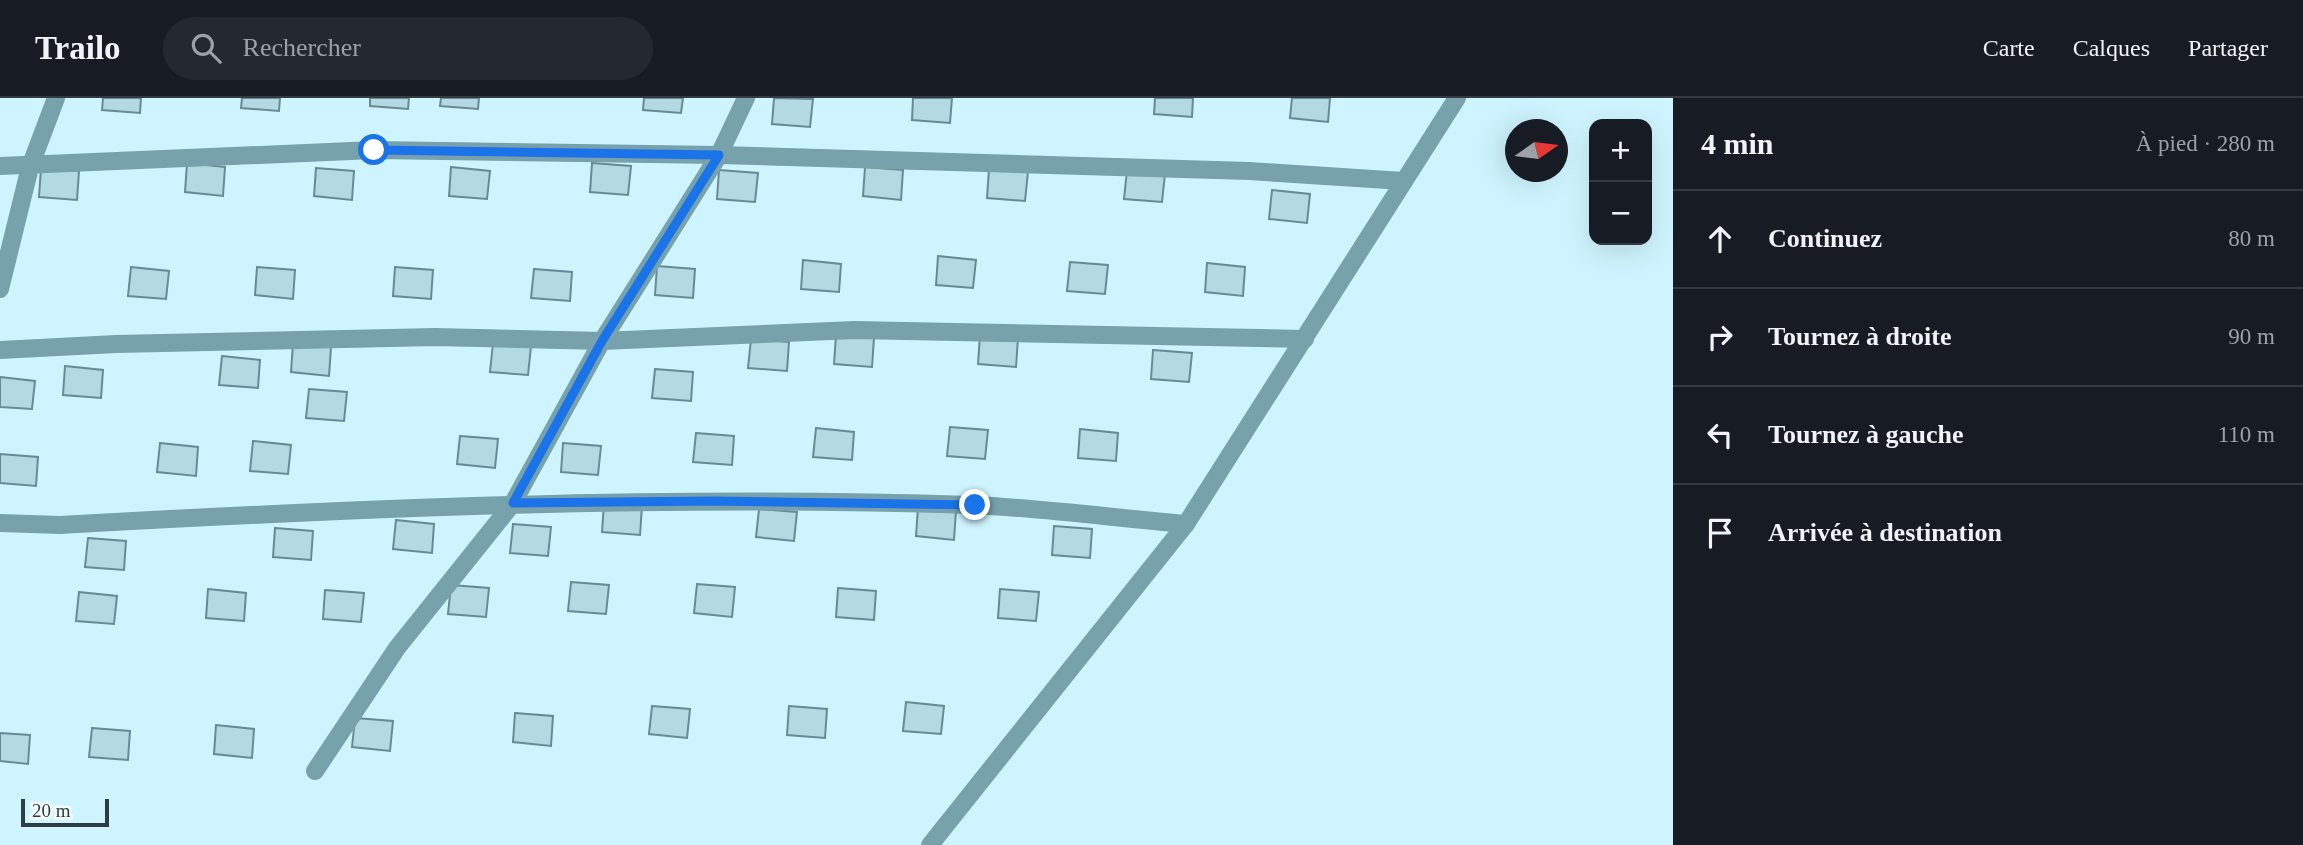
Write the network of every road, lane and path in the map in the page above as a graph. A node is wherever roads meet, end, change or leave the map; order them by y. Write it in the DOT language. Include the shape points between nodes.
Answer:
graph roads {
  1 [pos="56,98"];
  2 [pos="746,98"];
  3 [pos="1457,98"];
  4 [pos="719,155"];
  5 [pos="0,166"];
  6 [pos="30,167"];
  7 [pos="1402,181"];
  8 [pos="0,289"];
  9 [pos="1305,339"];
  10 [pos="602,341"];
  11 [pos="0,350"];
  12 [pos="513,503"];
  13 [pos="0,523"];
  14 [pos="1186,524"];
  15 [pos="314,771"];
  16 [pos="930,845"];
  1 -- 6 [label="street"];
  2 -- 4 [label="street"];
  3 -- 7 [label="street"];
  4 -- 6 [label="street" via="374,150"];
  4 -- 7 [label="street" via="1249,171"];
  4 -- 10 [label="street"];
  5 -- 6 [label="street"];
  6 -- 8 [label="street"];
  7 -- 9 [label="street"];
  9 -- 10 [label="street" via="854,330"];
  9 -- 14 [label="street"];
  10 -- 11 [label="street" via="435,337"];
  10 -- 12 [label="street"];
  12 -- 13 [label="street" via="60,525"];
  12 -- 14 [label="street" via="975,505"];
  12 -- 15 [label="street" via="397,648"];
  14 -- 16 [label="street"];
}
